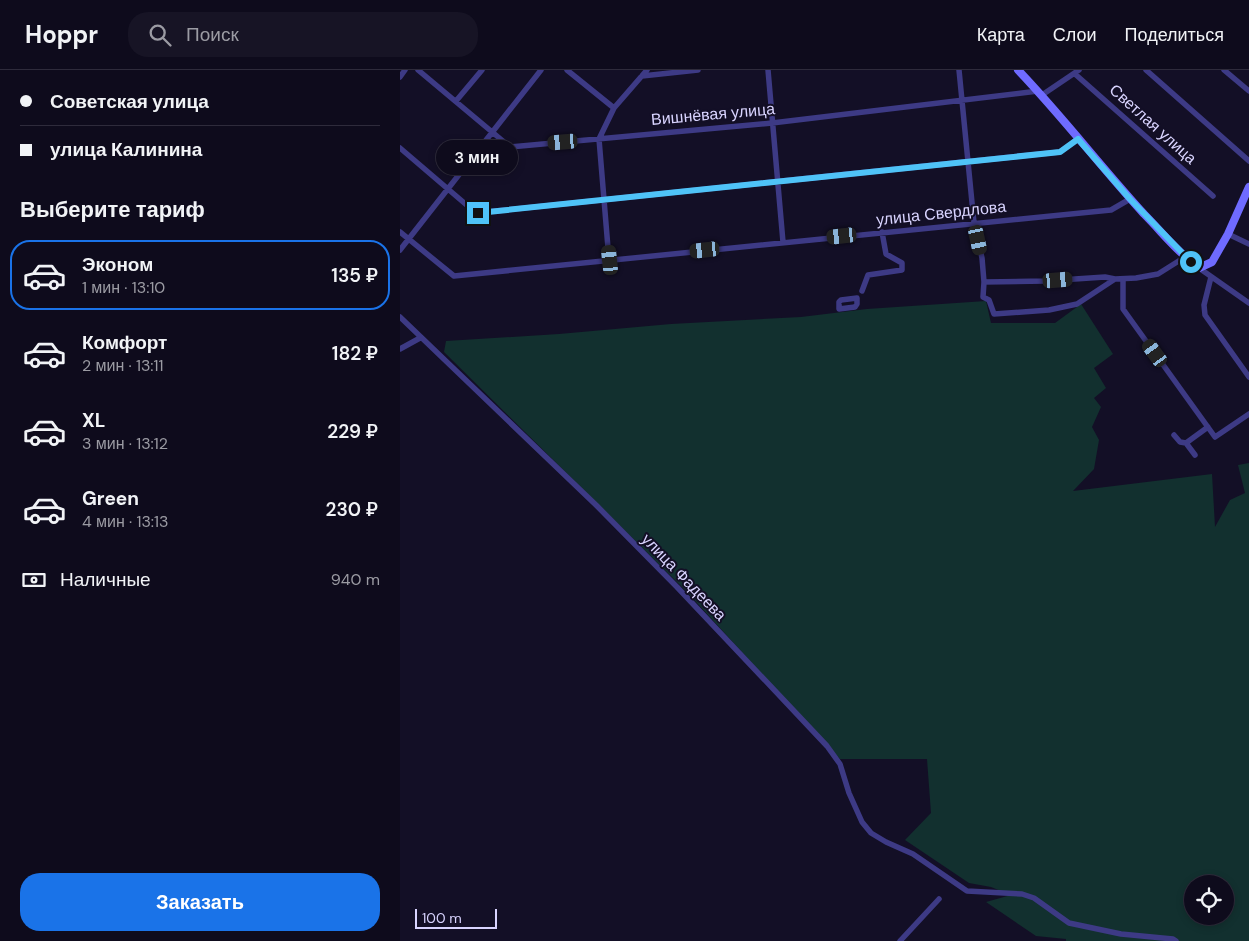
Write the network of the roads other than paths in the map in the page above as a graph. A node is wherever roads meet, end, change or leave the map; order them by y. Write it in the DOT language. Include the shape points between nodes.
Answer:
graph roads {
  1 [pos="405,70"];
  2 [pos="418,70"];
  3 [pos="482,70"];
  4 [pos="540,70"];
  5 [pos="567,70"];
  6 [pos="647,70"];
  7 [pos="698,70"];
  8 [pos="768,70"];
  9 [pos="959,70"];
  10 [pos="1018,70"];
  11 [pos="1146,70"];
  12 [pos="1224,70"];
  13 [pos="1077,72"];
  14 [pos="642,76"];
  15 [pos="400,77"];
  16 [pos="1249,91"];
  17 [pos="1040,93"];
  18 [pos="456,101"];
  19 [pos="961,102"];
  20 [pos="614,108"];
  21 [pos="772,123"];
  22 [pos="493,133"];
  23 [pos="598,139"];
  24 [pos="1078,139"];
  25 [pos="400,148"];
  26 [pos="969,161"];
  27 [pos="1249,161"];
  28 [pos="778,182"];
  29 [pos="1249,188"];
  30 [pos="449,190"];
  31 [pos="1213,196"];
  32 [pos="1130,199"];
  33 [pos="603,201"];
  34 [pos="974,223"];
  35 [pos="400,232"];
  36 [pos="882,232"];
  37 [pos="1228,234"];
  38 [pos="409,240"];
  39 [pos="783,242"];
  40 [pos="1249,244"];
  41 [pos="400,250"];
  42 [pos="1185,257"];
  43 [pos="610,260"];
  44 [pos="1199,268"];
  45 [pos="1210,277"];
  46 [pos="1115,279"];
  47 [pos="1123,279"];
  48 [pos="984,282"];
  49 [pos="862,291"];
  50 [pos="1249,303"];
  51 [pos="400,317"];
  52 [pos="420,338"];
  53 [pos="400,349"];
  54 [pos="1249,377"];
  55 [pos="1249,414"];
  56 [pos="1208,427"];
  57 [pos="1174,435"];
  58 [pos="1186,443"];
  59 [pos="1195,455"];
  60 [pos="939,899"];
  61 [pos="900,941"];
  62 [pos="1176,941"];
  1 -- 15 [label="street"];
  2 -- 18 [label="street, Вишнёвая улица"];
  3 -- 18 [label="street"];
  4 -- 22 [label="street"];
  5 -- 20 [label="street"];
  6 -- 14 [label="street"];
  7 -- 14 [label="street"];
  8 -- 21 [label="street"];
  9 -- 19 [label="street"];
  10 -- 17 [label="street"];
  11 -- 27 [label="street"];
  12 -- 16 [label="street"];
  13 -- 17 [label="street"];
  13 -- 31 [label="street, Светлая улица"];
  14 -- 20 [label="street"];
  17 -- 19 [label="street, Вишнёвая улица"];
  17 -- 24 [label="street"];
  18 -- 22 [label="street, Вишнёвая улица"];
  19 -- 21 [label="street, Вишнёвая улица"];
  19 -- 26 [label="street"];
  20 -- 23 [label="street"];
  21 -- 23 [label="street, Вишнёвая улица"];
  21 -- 28 [label="street"];
  22 -- 23 [label="street, Вишнёвая улица" via="510,146"];
  22 -- 30 [label="street"];
  23 -- 33 [label="street"];
  24 -- 26 [label="street" via="1060,152"];
  24 -- 32 [label="street"];
  25 -- 30 [label="street"];
  26 -- 28 [label="street"];
  26 -- 34 [label="street"];
  28 -- 33 [label="street"];
  28 -- 39 [label="street"];
  29 -- 37 [label="street"];
  30 -- 33 [label="street" via="476,213"];
  30 -- 38 [label="street"];
  32 -- 34 [label="street, улица Свердлова" via="1111,210"];
  32 -- 42 [label="street"];
  33 -- 43 [label="street"];
  34 -- 36 [label="street, улица Свердлова"];
  34 -- 48 [label="street"];
  35 -- 38 [label="street"];
  36 -- 39 [label="street, улица Свердлова"];
  36 -- 49 [label="street" via="886,254 902,263 902,270 868,275"];
  37 -- 40 [label="street"];
  37 -- 44 [label="street" via="1212,262"];
  38 -- 41 [label="street"];
  38 -- 43 [label="street, улица Свердлова" via="454,276"];
  39 -- 43 [label="street, улица Свердлова"];
  42 -- 44 [label="street"];
  42 -- 47 [label="street" via="1158,274"];
  44 -- 45 [label="street"];
  45 -- 50 [label="street"];
  45 -- 54 [label="street" via="1205,315"];
  46 -- 47 [label="street"];
  46 -- 48 [label="street"];
  46 -- 48 [label="street" via="1077,304 1049,310 994,314 989,300 983,297"];
  47 -- 56 [label="street" via="1123,309"];
  51 -- 52 [label="street, улица Фадеева"];
  52 -- 53 [label="street"];
  52 -- 62 [label="street, улица Фадеева" via="596,505 828,746 840,764 862,822 872,833 920,858 967,892 1022,894 1034,898 1069,923"];
  55 -- 56 [label="street" via="1215,437"];
  56 -- 58 [label="street"];
  57 -- 58 [label="street"];
  58 -- 59 [label="street"];
  60 -- 61 [label="street"];
}
